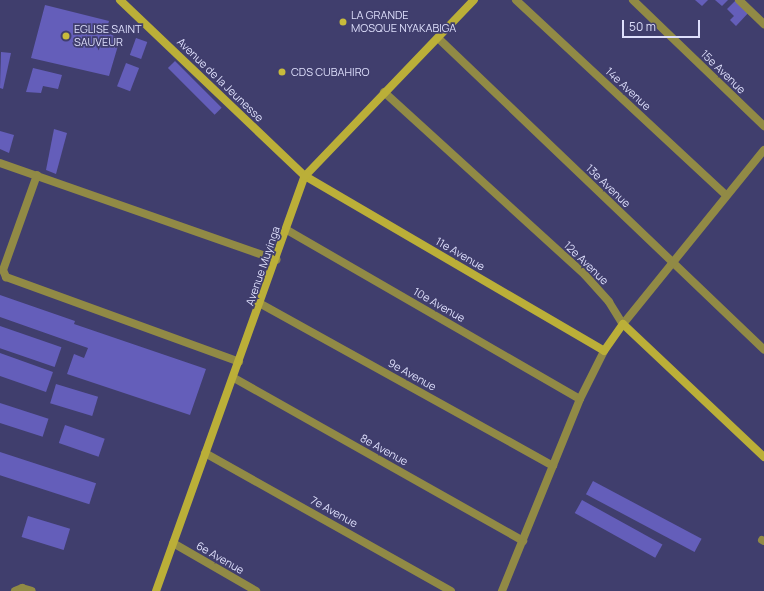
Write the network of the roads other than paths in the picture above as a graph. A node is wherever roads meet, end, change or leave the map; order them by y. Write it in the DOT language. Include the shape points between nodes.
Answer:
graph roads {
  1 [pos="120,0"];
  2 [pos="474,0"];
  3 [pos="516,0"];
  4 [pos="632,0"];
  5 [pos="739,0"];
  6 [pos="764,24"];
  7 [pos="438,38"];
  8 [pos="384,92"];
  9 [pos="764,126"];
  10 [pos="764,150"];
  11 [pos="0,163"];
  12 [pos="37,175"];
  13 [pos="305,176"];
  14 [pos="726,195"];
  15 [pos="287,230"];
  16 [pos="277,260"];
  17 [pos="672,262"];
  18 [pos="261,304"];
  19 [pos="623,324"];
  20 [pos="764,349"];
  21 [pos="604,351"];
  22 [pos="239,362"];
  23 [pos="234,378"];
  24 [pos="580,399"];
  25 [pos="205,453"];
  26 [pos="764,457"];
  27 [pos="553,466"];
  28 [pos="523,541"];
  29 [pos="173,544"];
  30 [pos="15,591"];
  31 [pos="32,591"];
  32 [pos="156,591"];
  33 [pos="256,591"];
  34 [pos="451,591"];
  35 [pos="502,591"];
  1 -- 13 [label="street, Avenue de la Jeunesse"];
  2 -- 7 [label="street, Avenue Muyinga"];
  3 -- 14 [label="street, 14e Avenue"];
  4 -- 9 [label="street, 15e Avenue"];
  5 -- 6 [label="street"];
  7 -- 8 [label="street, Avenue Muyinga"];
  7 -- 17 [label="street, 13e Avenue"];
  8 -- 13 [label="street, Avenue Muyinga"];
  8 -- 19 [label="street, 12e Avenue" via="584,275 609,302"];
  10 -- 14 [label="street"];
  11 -- 12 [label="street"];
  12 -- 16 [label="street"];
  12 -- 22 [label="street" via="3,270 6,277"];
  13 -- 15 [label="street, Avenue Muyinga"];
  13 -- 21 [label="street, 11e Avenue"];
  14 -- 17 [label="street"];
  15 -- 16 [label="street, Avenue Muyinga"];
  15 -- 24 [label="street, 10e Avenue"];
  16 -- 18 [label="street, Avenue Muyinga"];
  17 -- 19 [label="street"];
  17 -- 20 [label="street, 13e Avenue"];
  18 -- 22 [label="street, Avenue Muyinga"];
  18 -- 27 [label="street, 9e Avenue"];
  19 -- 21 [label="street"];
  19 -- 26 [label="street, 12e Avenue"];
  21 -- 24 [label="street"];
  22 -- 23 [label="street, Avenue Muyinga"];
  23 -- 25 [label="street, Avenue Muyinga"];
  23 -- 28 [label="street, 8e Avenue"];
  24 -- 27 [label="street"];
  25 -- 29 [label="street, Avenue Muyinga"];
  25 -- 34 [label="street, 7e Avenue"];
  27 -- 28 [label="street"];
  28 -- 35 [label="street"];
  29 -- 32 [label="street, Avenue Muyinga"];
  29 -- 33 [label="street, 6e Avenue"];
  30 -- 31 [label="street" via="22,588"];
}
